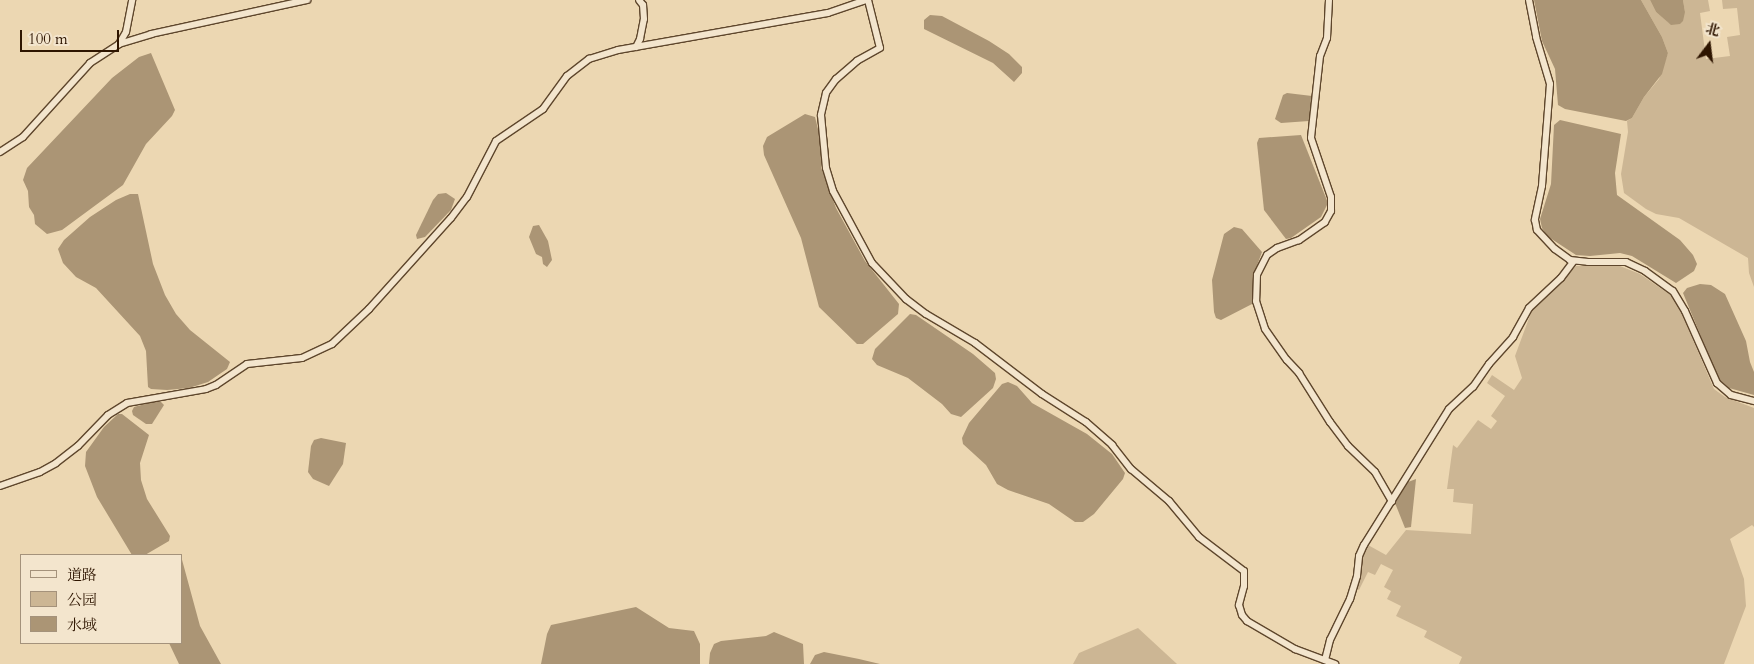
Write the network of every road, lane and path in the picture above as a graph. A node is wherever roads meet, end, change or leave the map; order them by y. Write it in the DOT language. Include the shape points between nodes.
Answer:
graph roads {
  1 [pos="132,0"];
  2 [pos="307,0"];
  3 [pos="638,0"];
  4 [pos="866,0"];
  5 [pos="1330,0"];
  6 [pos="1529,0"];
  7 [pos="119,44"];
  8 [pos="636,48"];
  9 [pos="0,152"];
  10 [pos="1574,261"];
  11 [pos="1754,401"];
  12 [pos="0,486"];
  13 [pos="1392,501"];
  14 [pos="1325,660"];
  15 [pos="1335,664"];
  1 -- 7 [label="street" via="126,32"];
  2 -- 7 [label="street"];
  3 -- 8 [label="street" via="644,19"];
  4 -- 8 [label="street" via="828,13"];
  4 -- 14 [label="street" via="880,48 857,61 836,79 826,93 821,115 826,168 832,190 872,263 906,299 926,314 975,343 1028,384 1086,422 1169,502 1199,537 1244,571 1239,605 1247,621 1295,649"];
  5 -- 13 [label="street" via="1311,138 1331,198 1331,212 1325,222 1299,240 1267,255 1257,275 1256,301 1265,329 1348,446 1375,472"];
  6 -- 10 [label="street" via="1550,84 1549,127 1535,225 1555,249"];
  7 -- 9 [label="street" via="90,63 22,137"];
  8 -- 12 [label="street" via="596,56 579,65 566,76 543,109 498,139 451,218 369,309 332,344 302,358 247,364 206,389 127,403 108,415 56,463"];
  10 -- 11 [label="street" via="1626,262 1673,291 1717,383 1731,395"];
  10 -- 13 [label="street" via="1529,308 1513,337 1473,388 1449,409"];
  13 -- 14 [label="street" via="1361,550 1358,576 1330,640"];
  14 -- 15 [label="street"];
}
